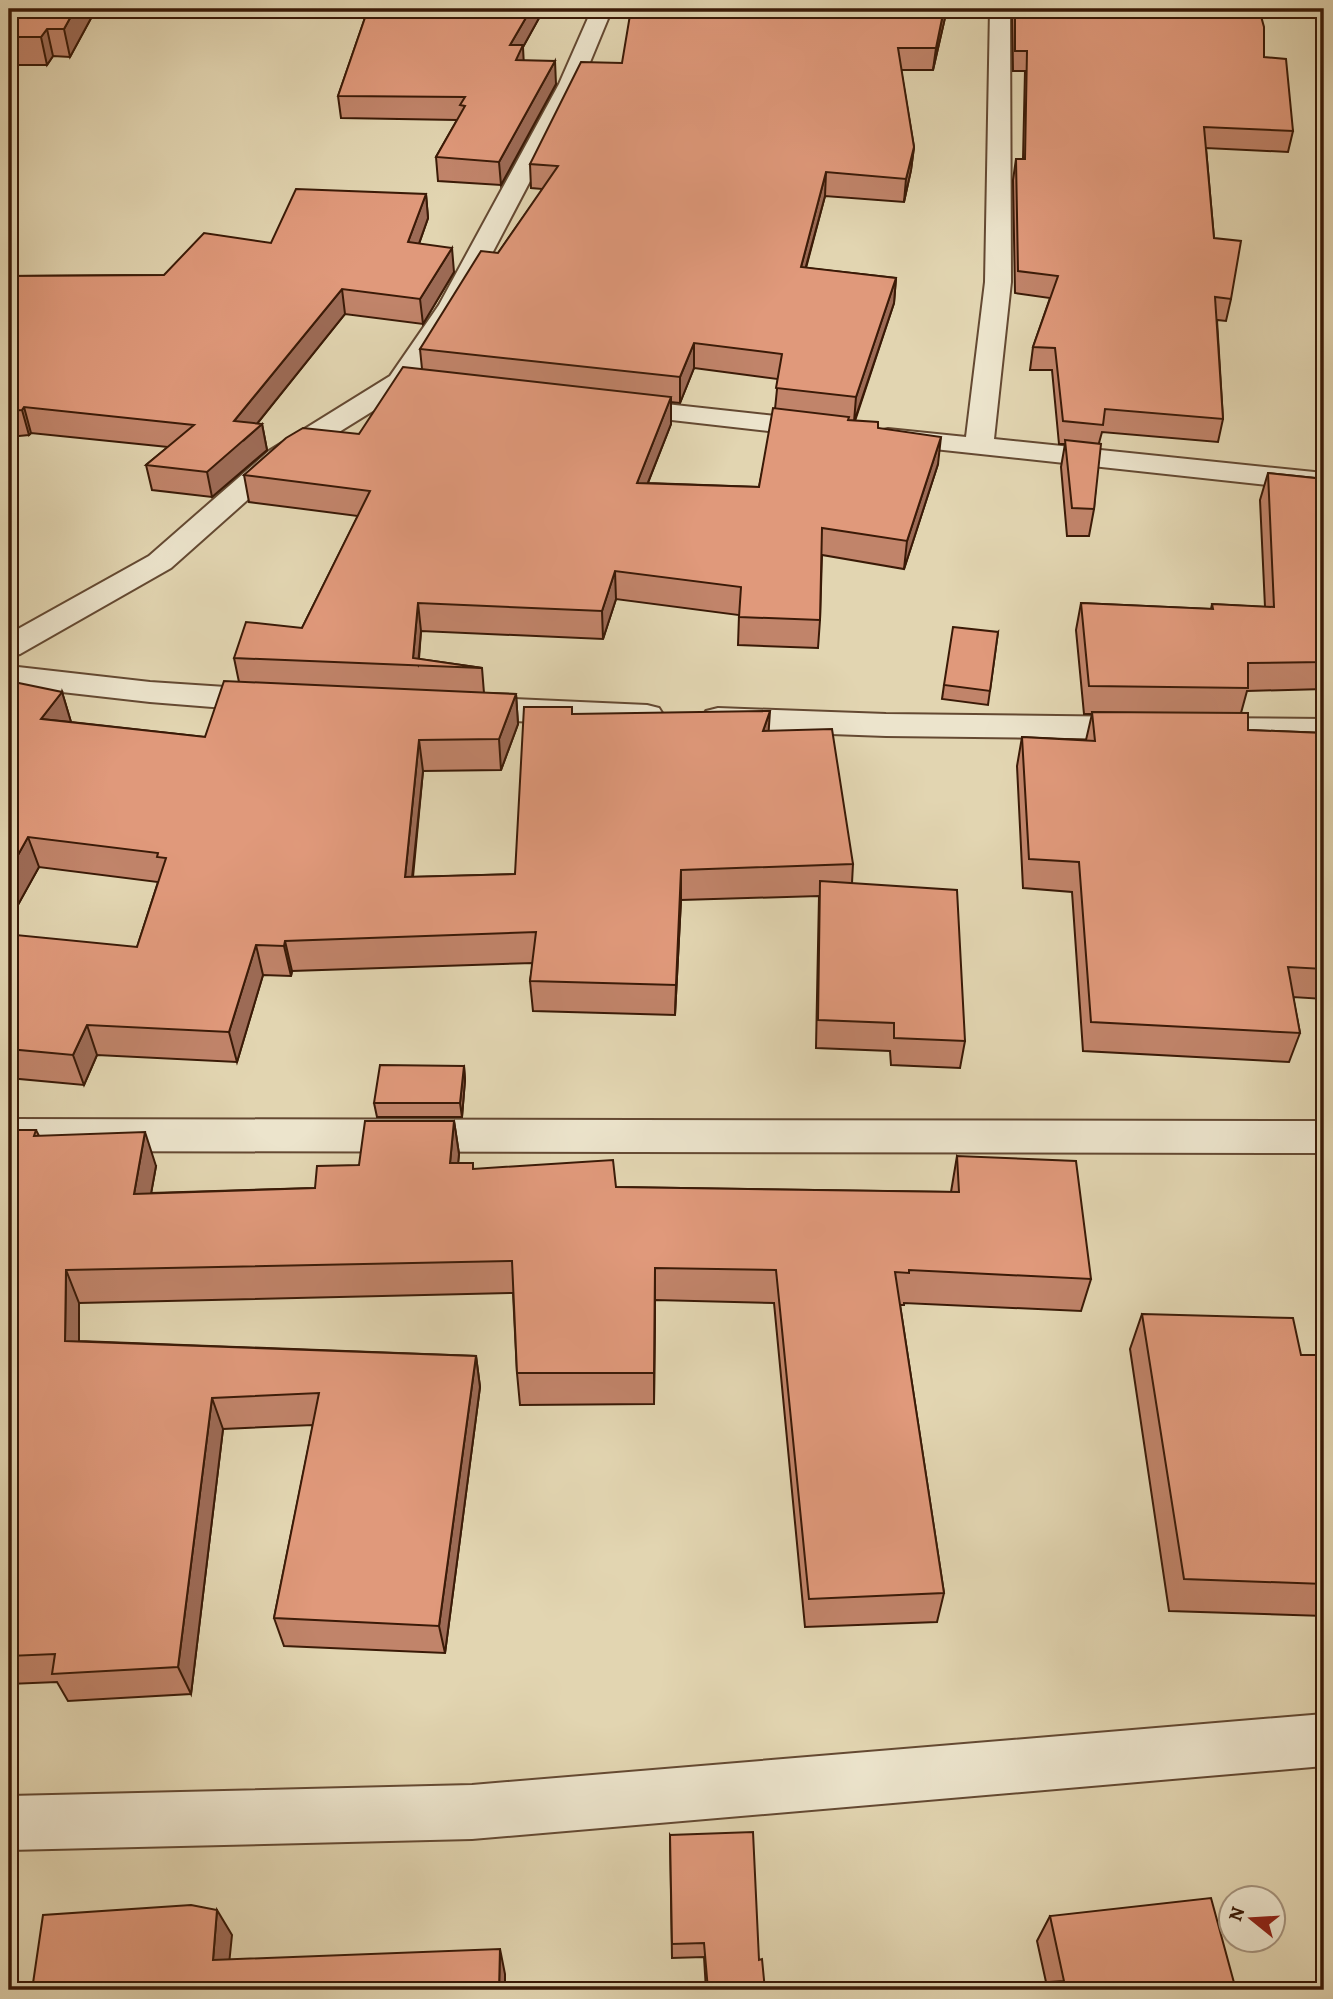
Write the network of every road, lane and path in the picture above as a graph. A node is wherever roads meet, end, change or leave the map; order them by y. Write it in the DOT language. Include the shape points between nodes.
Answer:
graph roads {
  1 [pos="602,9"];
  2 [pos="1000,9"];
  3 [pos="593,404"];
  4 [pos="979,447"];
  5 [pos="1324,482"];
  6 [pos="9,647"];
  7 [pos="9,676"];
  8 [pos="308,702"];
  9 [pos="432,707"];
  10 [pos="1324,730"];
  11 [pos="9,1135"];
  12 [pos="1324,1137"];
  13 [pos="1324,1740"];
  14 [pos="9,1823"];
  1 -- 6 [label="street" via="570,84 413,383 279,457 160,562"];
  2 -- 4 [label="street" via="999,282"];
  3 -- 4 [label="street"];
  4 -- 5 [label="street"];
  7 -- 8 [label="street" via="150,692"];
  9 -- 10 [label="street" via="886,725"];
  11 -- 12 [label="street"];
  13 -- 14 [label="street" via="472,1812"];
}
